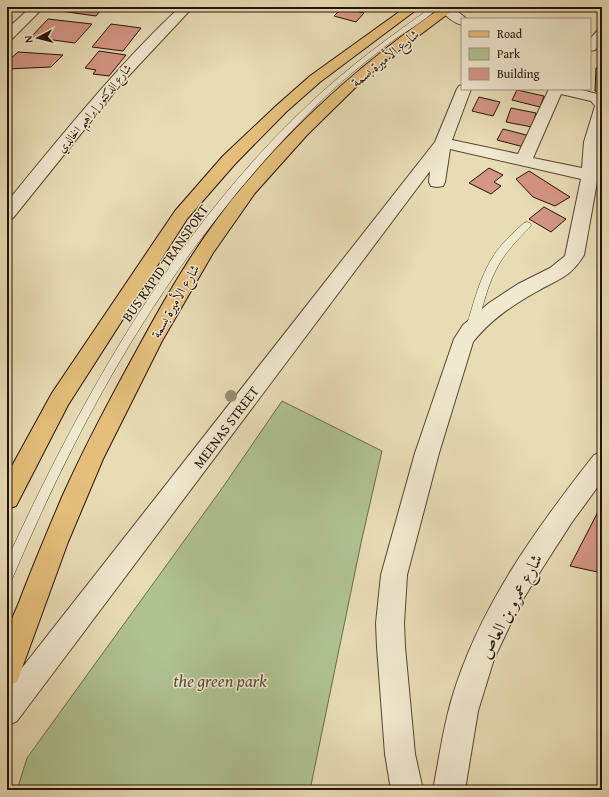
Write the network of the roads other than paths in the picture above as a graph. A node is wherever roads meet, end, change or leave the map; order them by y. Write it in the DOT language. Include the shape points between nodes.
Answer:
graph roads {
  1 [pos="38,7"];
  2 [pos="186,7"];
  3 [pos="414,7"];
  4 [pos="449,11"];
  5 [pos="9,31"];
  6 [pos="602,34"];
  7 [pos="591,46"];
  8 [pos="464,90"];
  9 [pos="556,90"];
  10 [pos="564,90"];
  11 [pos="602,104"];
  12 [pos="602,107"];
  13 [pos="443,143"];
  14 [pos="523,161"];
  15 [pos="596,177"];
  16 [pos="438,182"];
  17 [pos="7,214"];
  18 [pos="527,225"];
  19 [pos="470,330"];
  20 [pos="602,462"];
  21 [pos="7,498"];
  22 [pos="7,575"];
  23 [pos="7,672"];
  24 [pos="7,711"];
  25 [pos="408,790"];
  26 [pos="450,790"];
  1 -- 5 [label="street"];
  2 -- 17 [label="street, شارع الدكتور إبراهيم الخالدي" via="121,73"];
  3 -- 21 [label="main road, شارع الأميرة بسمة" via="356,48 281,109 229,160 181,215 60,399"];
  4 -- 22 [label="lane, BUS RAPID TRANSPORT" via="380,47 311,107 250,171 196,238 152,301 90,404"];
  4 -- 23 [label="main road, شارع الأميرة بسمة" via="394,49 320,113 275,159 226,219 205,250 123,393 73,499"];
  6 -- 7 [label="street"];
  8 -- 13 [label="street"];
  9 -- 14 [label="street"];
  10 -- 11 [label="street" via="596,98"];
  12 -- 15 [label="street" via="592,142"];
  13 -- 14 [label="street"];
  13 -- 16 [label="street"];
  13 -- 24 [label="street, MEENAS STREET"];
  14 -- 15 [label="street"];
  15 -- 19 [label="street" via="576,255 571,262 565,269 515,295"];
  18 -- 19 [label="lane" via="504,247 494,262"];
  19 -- 25 [label="street" via="460,350 442,405 394,575 391,647 400,754"];
  20 -- 26 [label="street, شارع عمرو بن العاص" via="538,552 492,632 470,687"];
}
